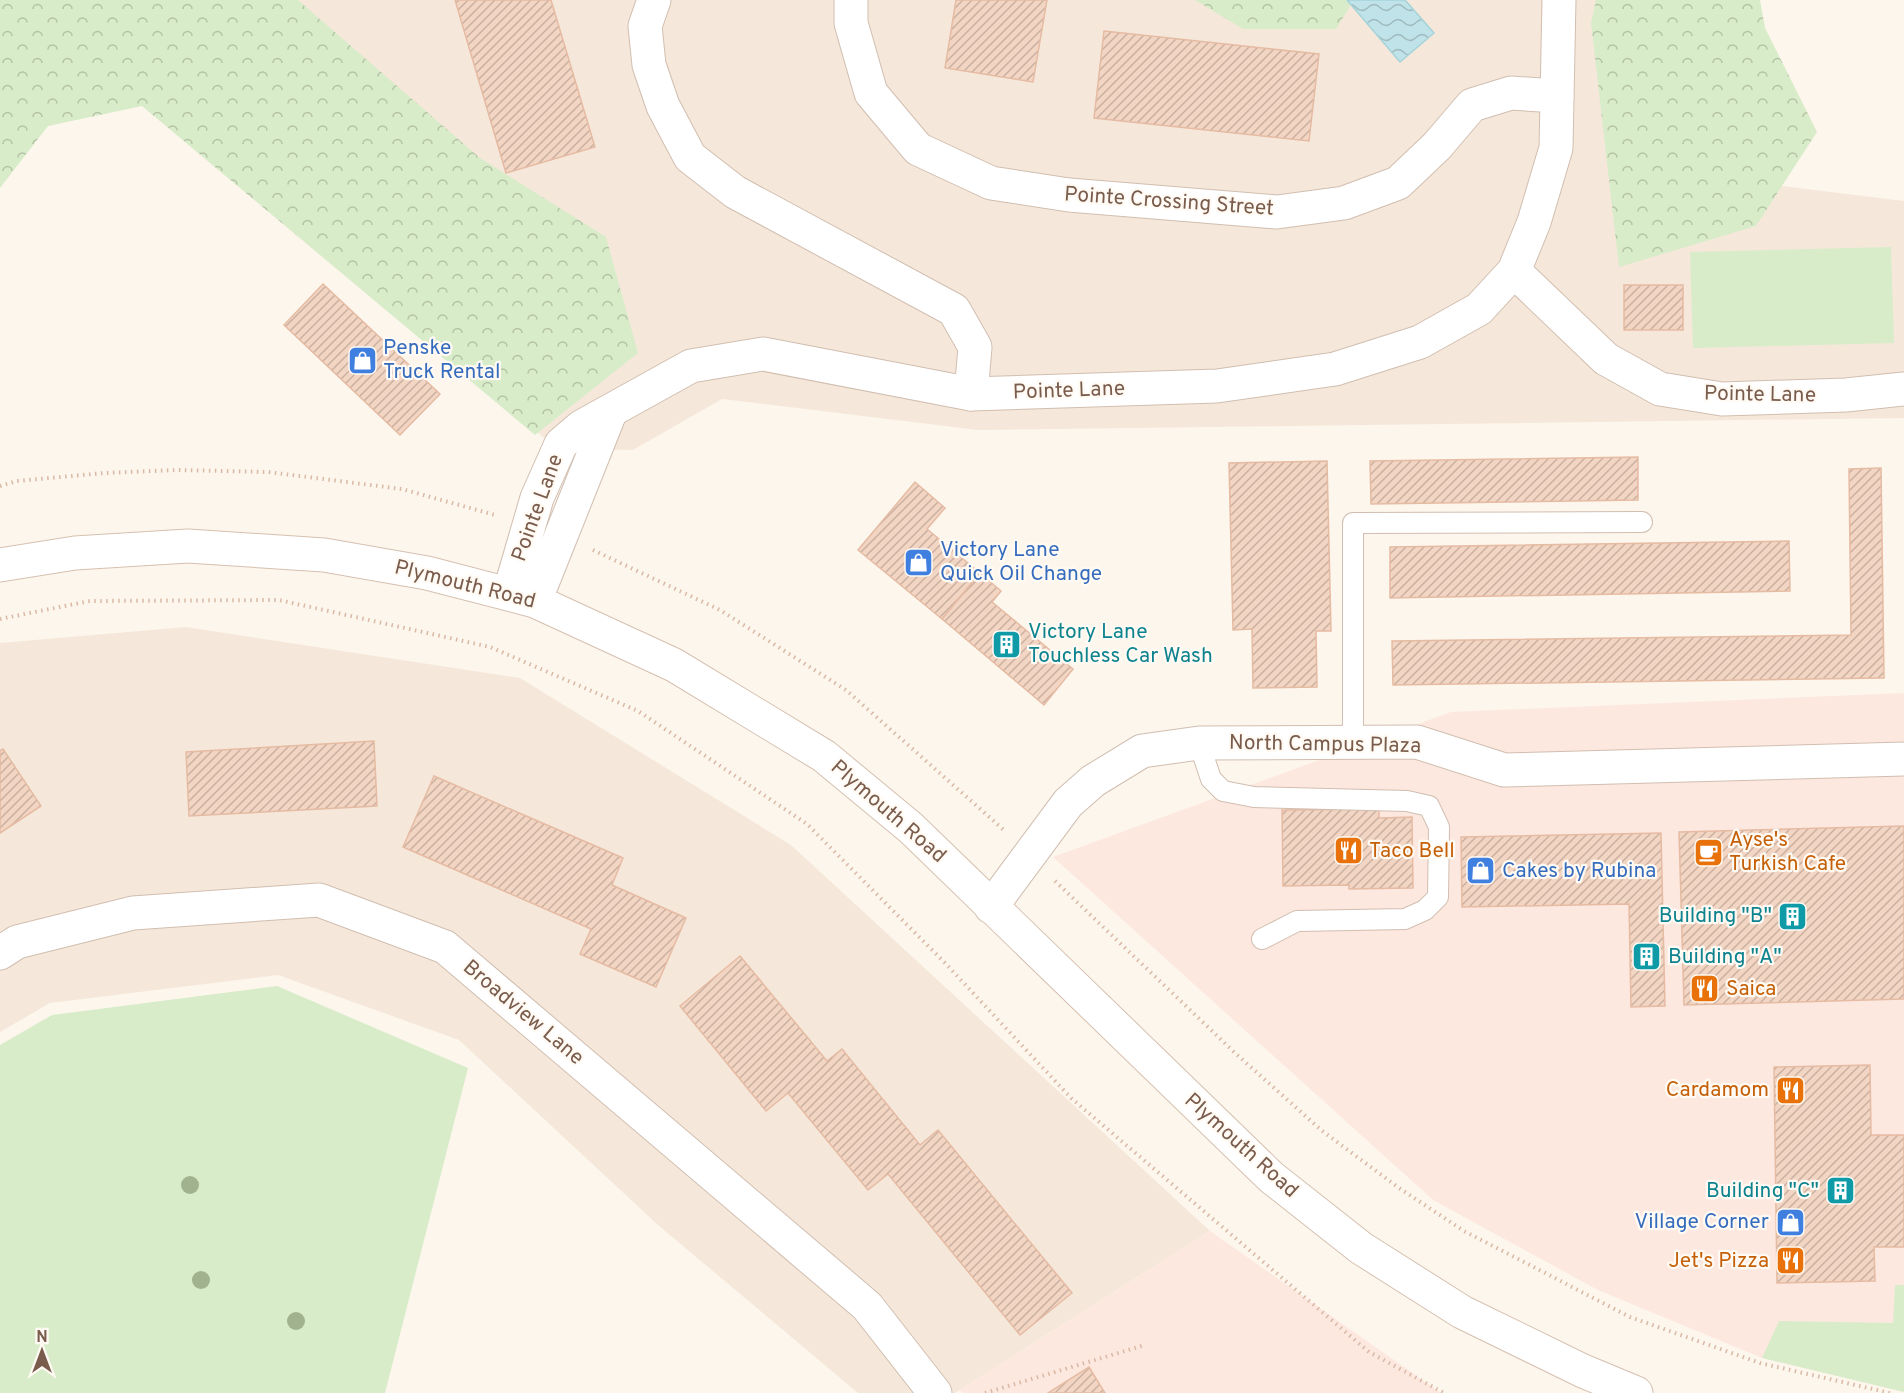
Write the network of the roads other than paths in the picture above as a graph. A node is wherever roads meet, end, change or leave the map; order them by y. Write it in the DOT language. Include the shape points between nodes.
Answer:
graph roads {
  1 [pos="654,0"];
  2 [pos="851,0"];
  3 [pos="1559,0"];
  4 [pos="1557,96"];
  5 [pos="1514,272"];
  6 [pos="1904,389"];
  7 [pos="971,394"];
  8 [pos="1642,522"];
  9 [pos="0,565"];
  10 [pos="522,597"];
  11 [pos="1353,742"];
  12 [pos="1199,743"];
  13 [pos="1904,759"];
  14 [pos="992,907"];
  15 [pos="1262,939"];
  16 [pos="0,953"];
  17 [pos="934,1393"];
  18 [pos="1636,1393"];
  1 -- 7 [label="street" via="645,26 649,65 663,106 690,156 735,192 954,310 975,347"];
  2 -- 4 [label="street, Pointe Crossing Street" via="851,23 871,93 918,149 991,183 1069,195 1277,212 1344,203 1398,183 1472,105 1511,93"];
  3 -- 4 [label="street, Pointe Lane"];
  4 -- 5 [label="street, Pointe Lane" via="1556,148"];
  5 -- 6 [label="street, Pointe Lane" via="1606,359 1660,389 1722,399"];
  5 -- 7 [label="street, Pointe Lane" via="1479,309 1420,342 1335,369 1217,386"];
  7 -- 10 [label="street, Pointe Lane" via="763,354 691,366 581,427 561,444 537,498"];
  8 -- 11 [label="lane" via="1353,523"];
  9 -- 10 [label="street, Plymouth Road" via="75,553 177,546 263,549 426,573"];
  10 -- 14 [label="street, Plymouth Road" via="674,665 824,756 911,828"];
  11 -- 12 [label="street, North Campus Plaza"];
  11 -- 13 [label="street, North Campus Plaza" via="1417,742 1504,770"];
  12 -- 14 [label="street, North Campus Plaza" via="1142,752 1093,781 1068,803"];
  12 -- 15 [label="lane" via="1211,779 1223,791 1254,797 1407,801 1429,806 1438,828 1438,897 1425,910 1405,919 1297,921"];
  14 -- 18 [label="street, Plymouth Road" via="1271,1177 1361,1248 1462,1312"];
  16 -- 17 [label="street, Broadview Lane" via="17,942 133,913 320,900 445,947 867,1306"];
}
